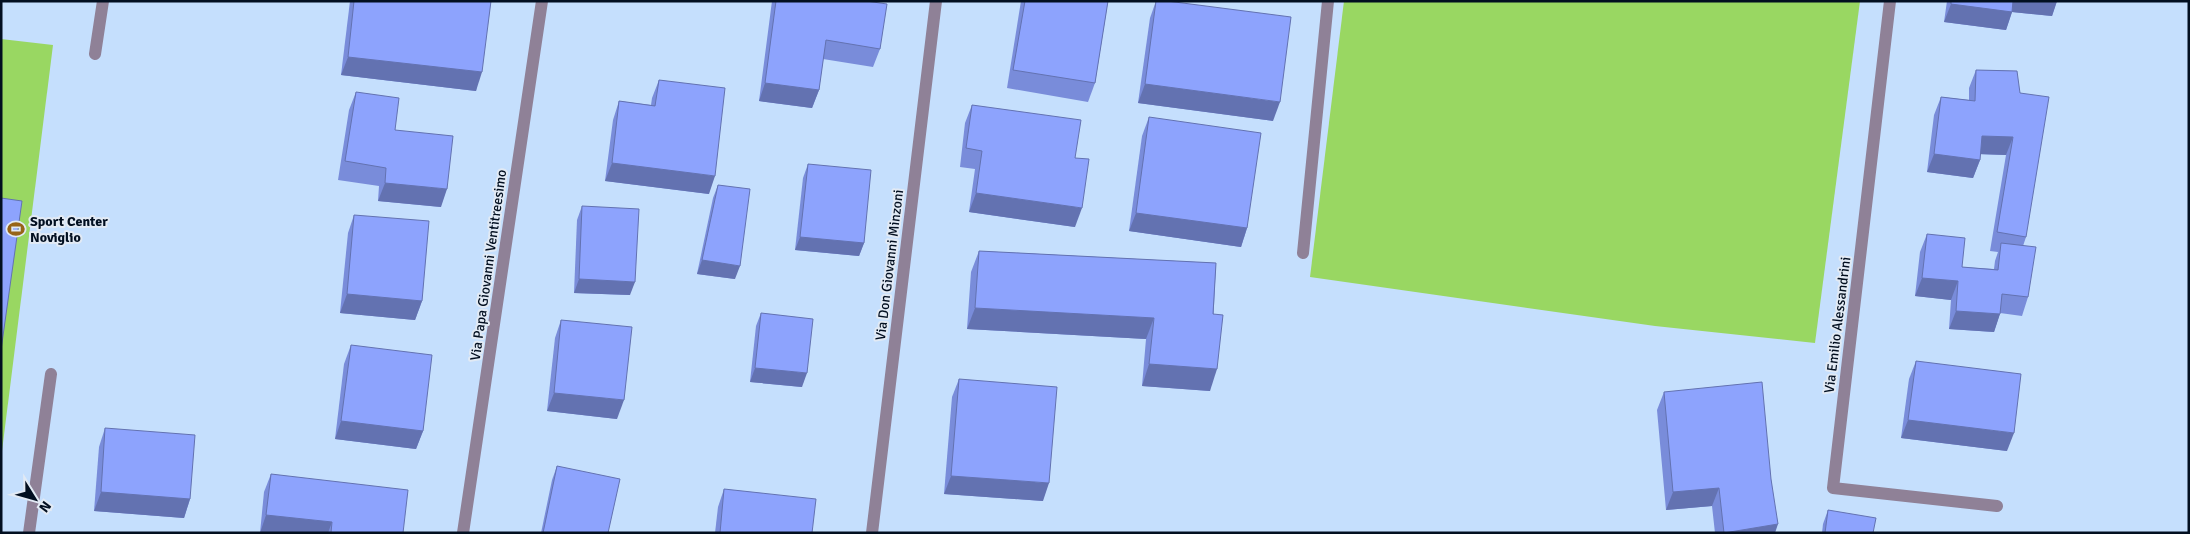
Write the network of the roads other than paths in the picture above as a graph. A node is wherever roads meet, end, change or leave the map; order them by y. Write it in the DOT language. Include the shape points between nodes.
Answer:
graph roads {
  1 [pos="103,1"];
  2 [pos="542,1"];
  3 [pos="936,1"];
  4 [pos="1328,1"];
  5 [pos="1890,1"];
  6 [pos="95,54"];
  7 [pos="1303,253"];
  8 [pos="50,374"];
  9 [pos="1997,506"];
  10 [pos="29,533"];
  11 [pos="463,533"];
  12 [pos="872,533"];
  1 -- 6 [label="street"];
  2 -- 11 [label="street, Via Papa Giovanni Ventitreesimo"];
  3 -- 12 [label="street, Via Don Giovanni Minzoni"];
  4 -- 7 [label="street"];
  5 -- 9 [label="street, Via Emilio Alessandrini" via="1833,488"];
  8 -- 10 [label="street"];
}
